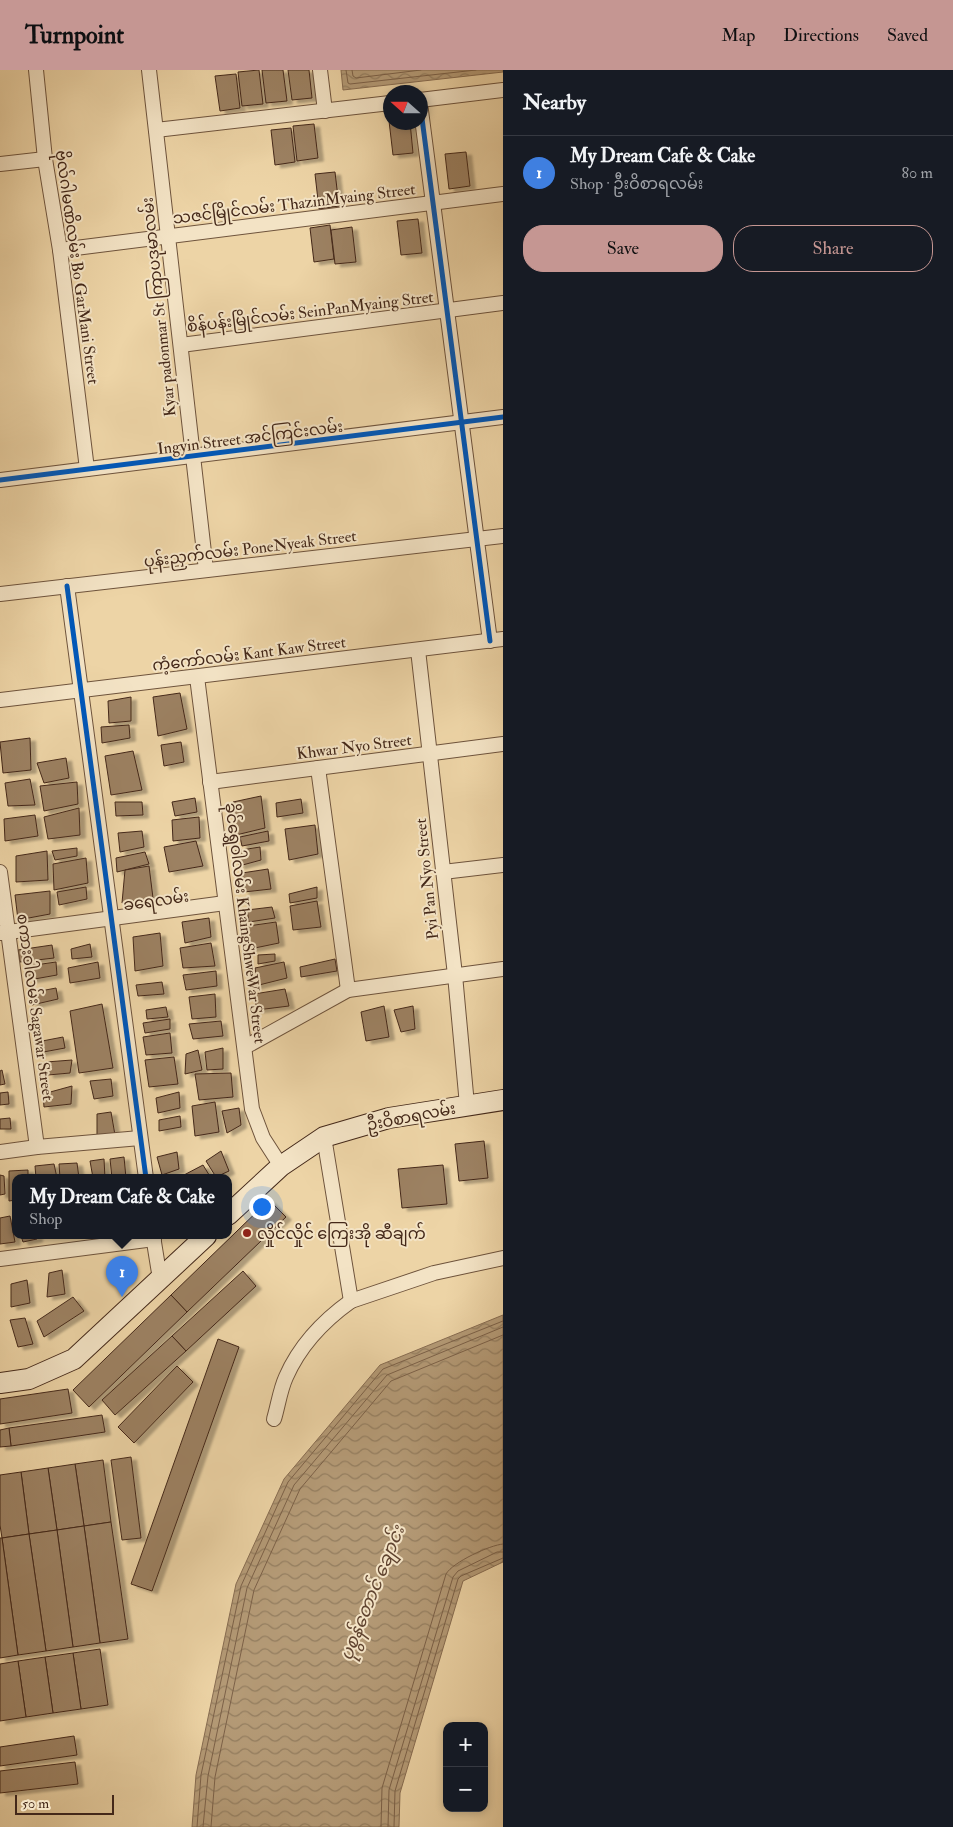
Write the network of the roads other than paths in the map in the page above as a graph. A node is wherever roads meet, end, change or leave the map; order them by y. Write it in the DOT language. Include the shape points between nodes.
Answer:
graph roads {
  1 [pos="36,70"];
  2 [pos="149,70"];
  3 [pos="320,70"];
  4 [pos="503,90"];
  5 [pos="428,100"];
  6 [pos="383,104"];
  7 [pos="325,111"];
  8 [pos="156,130"];
  9 [pos="424,130"];
  10 [pos="45,159"];
  11 [pos="0,164"];
  12 [pos="503,194"];
  13 [pos="434,203"];
  14 [pos="168,236"];
  15 [pos="60,250"];
  16 [pos="503,303"];
  17 [pos="447,310"];
  18 [pos="181,345"];
  19 [pos="503,418"];
  20 [pos="462,423"];
  21 [pos="192,456"];
  22 [pos="87,470"];
  23 [pos="0,480"];
  24 [pos="503,536"];
  25 [pos="477,540"];
  26 [pos="206,570"];
  27 [pos="67,586"];
  28 [pos="0,594"];
  29 [pos="497,640"];
  30 [pos="418,650"];
  31 [pos="197,677"];
  32 [pos="81,691"];
  33 [pos="0,700"];
  34 [pos="503,744"];
  35 [pos="430,754"];
  36 [pos="318,768"];
  37 [pos="210,782"];
  38 [pos="503,865"];
  39 [pos="0,872"];
  40 [pos="443,872"];
  41 [pos="226,903"];
  42 [pos="111,918"];
  43 [pos="4,932"];
  44 [pos="503,969"];
  45 [pos="455,975"];
  46 [pos="348,990"];
  47 [pos="245,1047"];
  48 [pos="503,1100"];
  49 [pos="467,1106"];
  50 [pos="324,1137"];
  51 [pos="140,1138"];
  52 [pos="37,1147"];
  53 [pos="0,1152"];
  54 [pos="281,1166"];
  55 [pos="145,1174"];
  56 [pos="232,1211"];
  57 [pos="147,1239"];
  58 [pos="154,1239"];
  59 [pos="203,1239"];
  60 [pos="503,1258"];
  61 [pos="0,1259"];
  62 [pos="160,1279"];
  63 [pos="351,1301"];
  64 [pos="0,1383"];
  65 [pos="274,1419"];
  1 -- 10 [label="street, ဗိုလ်ဂါမဏိလမ်း Bo GarMani Street"];
  2 -- 8 [label="street, Kyar padonmar St ကြာပဒုမာလမ်း"];
  3 -- 7 [label="street"];
  4 -- 5 [label="street"];
  6 -- 7 [label="street"];
  7 -- 8 [label="street"];
  8 -- 14 [label="street, Kyar padonmar St ကြာပဒုမာလမ်း"];
  9 -- 13 [label="street"];
  10 -- 11 [label="street"];
  10 -- 15 [label="street, ဗိုလ်ဂါမဏိလမ်း Bo GarMani Street"];
  12 -- 13 [label="street, သဇင်မြိုင်လမ်း ThazinMyaing Street"];
  13 -- 14 [label="street, သဇင်မြိုင်လမ်း ThazinMyaing Street"];
  13 -- 17 [label="street"];
  14 -- 15 [label="street, သဇင်မြိုင်လမ်း ThazinMyaing Street"];
  14 -- 18 [label="street, Kyar padonmar St ကြာပဒုမာလမ်း"];
  15 -- 22 [label="street, ဗိုလ်ဂါမဏိလမ်း Bo GarMani Street"];
  16 -- 17 [label="street, စိန်ပန်းမြိုင်လမ်း SeinPanMyaing Stret"];
  17 -- 18 [label="street, စိန်ပန်းမြိုင်လမ်း SeinPanMyaing Stret"];
  17 -- 20 [label="street"];
  18 -- 21 [label="street, Kyar padonmar St ကြာပဒုမာလမ်း"];
  19 -- 20 [label="street, Ingyin Street အင်ကြင်းလမ်း"];
  20 -- 21 [label="street, Ingyin Street အင်ကြင်းလမ်း"];
  20 -- 25 [label="street"];
  21 -- 22 [label="street, Ingyin Street အင်ကြင်းလမ်း"];
  21 -- 26 [label="street, Kyar padonmar St ကြာပဒုမာလမ်း"];
  22 -- 23 [label="street, Ingyin Street အင်ကြင်းလမ်း"];
  24 -- 25 [label="street, ပုန်းညှက်လမ်း PoneNyeak Street"];
  25 -- 26 [label="street, ပုန်းညှက်လမ်း PoneNyeak Street"];
  25 -- 29 [label="street"];
  26 -- 27 [label="street, ပုန်းညှက်လမ်း PoneNyeak Street"];
  27 -- 28 [label="street, ပုန်းညှက်လမ်း PoneNyeak Street"];
  27 -- 32 [label="street"];
  29 -- 30 [label="street, ကံ့ကော်လမ်း Kant Kaw Street"];
  30 -- 31 [label="street, ကံ့ကော်လမ်း Kant Kaw Street"];
  30 -- 35 [label="street, Pyi Pan Nyo Street"];
  31 -- 32 [label="street, ကံ့ကော်လမ်း Kant Kaw Street"];
  31 -- 37 [label="street, ခိုင်ရွှေဝါလမ်း KhaingShweWar Street"];
  32 -- 33 [label="street, ကံ့ကော်လမ်း Kant Kaw Street"];
  32 -- 42 [label="street"];
  34 -- 35 [label="street, Khwar Nyo Street"];
  35 -- 36 [label="street, Khwar Nyo Street"];
  35 -- 40 [label="street, Pyi Pan Nyo Street"];
  36 -- 37 [label="street, Khwar Nyo Street"];
  36 -- 46 [label="street"];
  37 -- 41 [label="street, ခိုင်ရွှေဝါလမ်း KhaingShweWar Street"];
  38 -- 40 [label="street"];
  39 -- 43 [label="street, စကားဝါလမ်း Sagawar Street"];
  40 -- 45 [label="street, Pyi Pan Nyo Street"];
  41 -- 42 [label="street, ခရေလမ်း"];
  41 -- 47 [label="street, ခိုင်ရွှေဝါလမ်း KhaingShweWar Street"];
  42 -- 43 [label="street, ခရေလမ်း"];
  42 -- 51 [label="street"];
  43 -- 52 [label="street, စကားဝါလမ်း Sagawar Street"];
  44 -- 45 [label="street"];
  45 -- 46 [label="street"];
  45 -- 49 [label="street, Pyi Pan Nyo Street"];
  46 -- 47 [label="street"];
  47 -- 54 [label="street, ခိုင်ရွှေဝါလမ်း KhaingShweWar Street" via="252,1109 263,1138"];
  48 -- 49 [label="main road, ဦးဝိစာရလမ်း"];
  49 -- 50 [label="main road, ဦးဝိစာရလမ်း" via="388,1118"];
  50 -- 54 [label="main road, ဦးဝိစာရလမ်း"];
  50 -- 63 [label="street"];
  51 -- 52 [label="street"];
  51 -- 55 [label="street"];
  52 -- 53 [label="street"];
  54 -- 56 [label="main road, ဦးဝိစာရလမ်း"];
  57 -- 61 [label="street"];
  58 -- 62 [label="street"];
  59 -- 62 [label="main road"];
  60 -- 63 [label="street" via="434,1273"];
  62 -- 64 [label="main road" via="74,1359 29,1379"];
  63 -- 65 [label="street" via="334,1313 305,1343 285,1378"];
}
